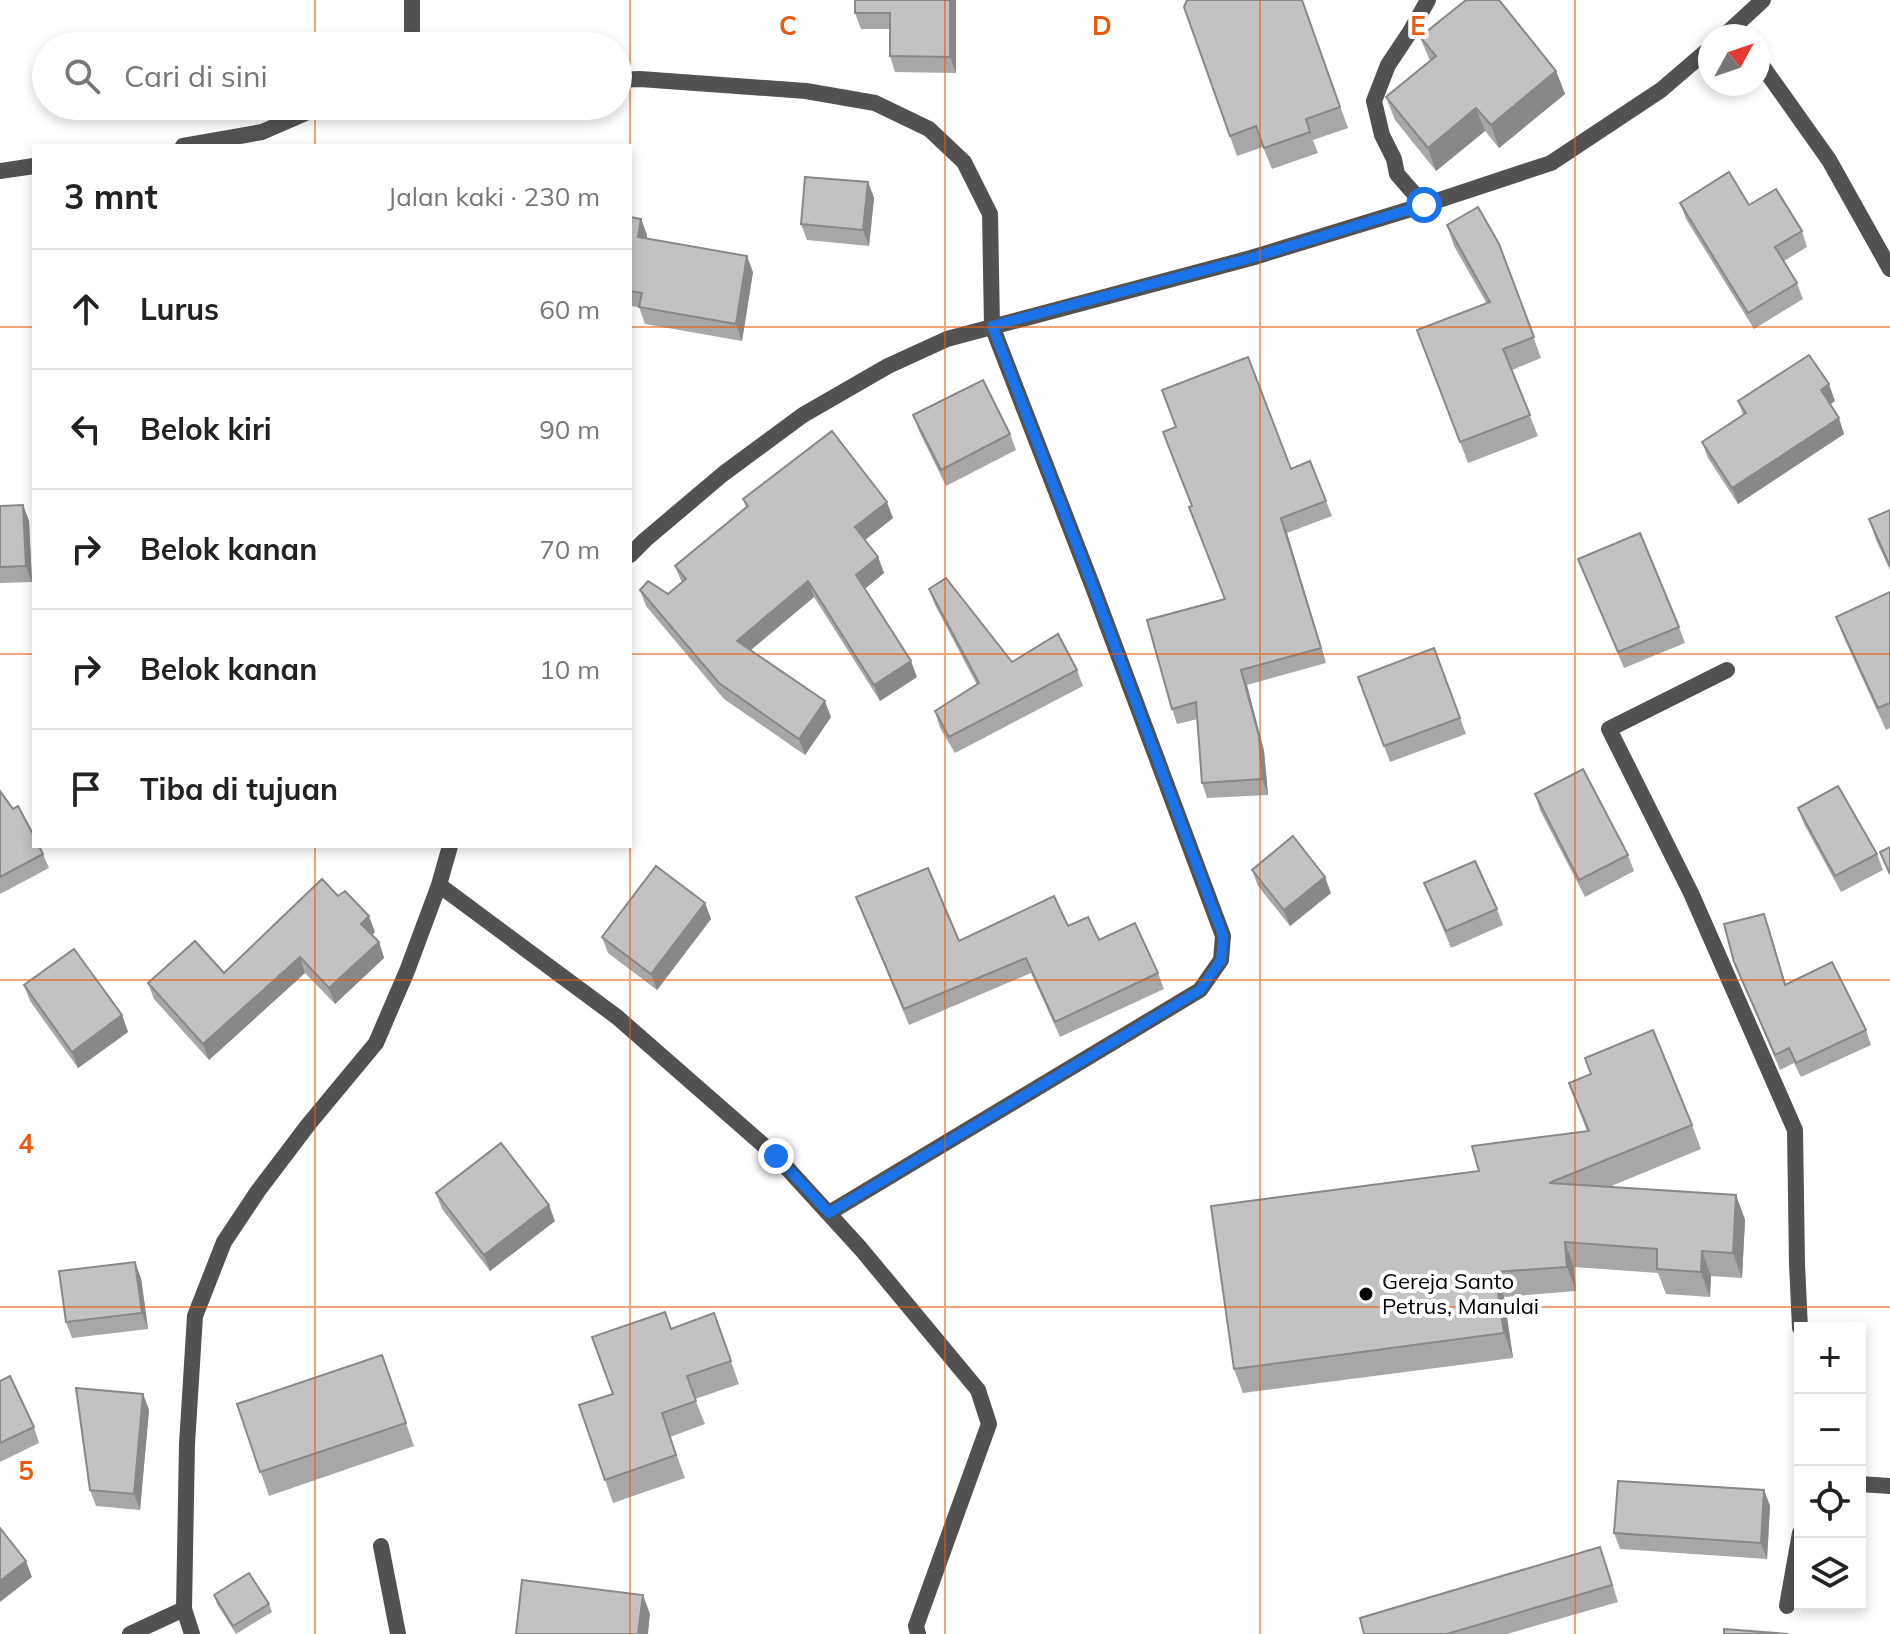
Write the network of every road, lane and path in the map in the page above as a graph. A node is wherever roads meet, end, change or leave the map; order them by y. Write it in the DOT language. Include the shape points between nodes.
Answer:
graph roads {
  1 [pos="412,0"];
  2 [pos="1428,0"];
  3 [pos="1763,0"];
  4 [pos="1741,24"];
  5 [pos="412,32"];
  6 [pos="1698,58"];
  7 [pos="1770,77"];
  8 [pos="632,79"];
  9 [pos="290,120"];
  10 [pos="194,144"];
  11 [pos="32,166"];
  12 [pos="0,171"];
  13 [pos="1424,205"];
  14 [pos="1890,269"];
  15 [pos="992,326"];
  16 [pos="632,553"];
  17 [pos="1727,670"];
  18 [pos="449,848"];
  19 [pos="439,885"];
  20 [pos="829,1213"];
  21 [pos="1800,1322"];
  22 [pos="1866,1484"];
  23 [pos="1890,1486"];
  24 [pos="1799,1538"];
  25 [pos="381,1546"];
  26 [pos="1787,1606"];
  27 [pos="184,1609"];
  28 [pos="130,1634"];
  29 [pos="192,1634"];
  30 [pos="398,1634"];
  31 [pos="918,1634"];
  1 -- 5 [label="street"];
  2 -- 13 [label="street" via="1388,65 1374,101 1397,174"];
  3 -- 4 [label="street"];
  6 -- 13 [label="street" via="1661,90 1551,163"];
  7 -- 14 [label="street" via="1829,160"];
  8 -- 15 [label="street" via="806,91 875,103 929,129 964,162 990,214"];
  9 -- 10 [label="street" via="262,132"];
  11 -- 12 [label="street"];
  13 -- 15 [label="street" via="1251,258"];
  15 -- 16 [label="street" via="947,339 888,366 803,415 723,474"];
  15 -- 20 [label="street" via="1223,936 1221,960 1200,990"];
  17 -- 21 [label="street" via="1609,729 1691,893 1795,1130"];
  18 -- 19 [label="street"];
  19 -- 20 [label="street" via="617,1017 776,1156"];
  19 -- 27 [label="street" via="376,1043 249,1204 224,1242 195,1316"];
  20 -- 31 [label="street" via="978,1390 989,1424 916,1626"];
  22 -- 23 [label="street"];
  24 -- 26 [label="street"];
  25 -- 30 [label="street"];
  27 -- 28 [label="street"];
  27 -- 29 [label="street"];
}
